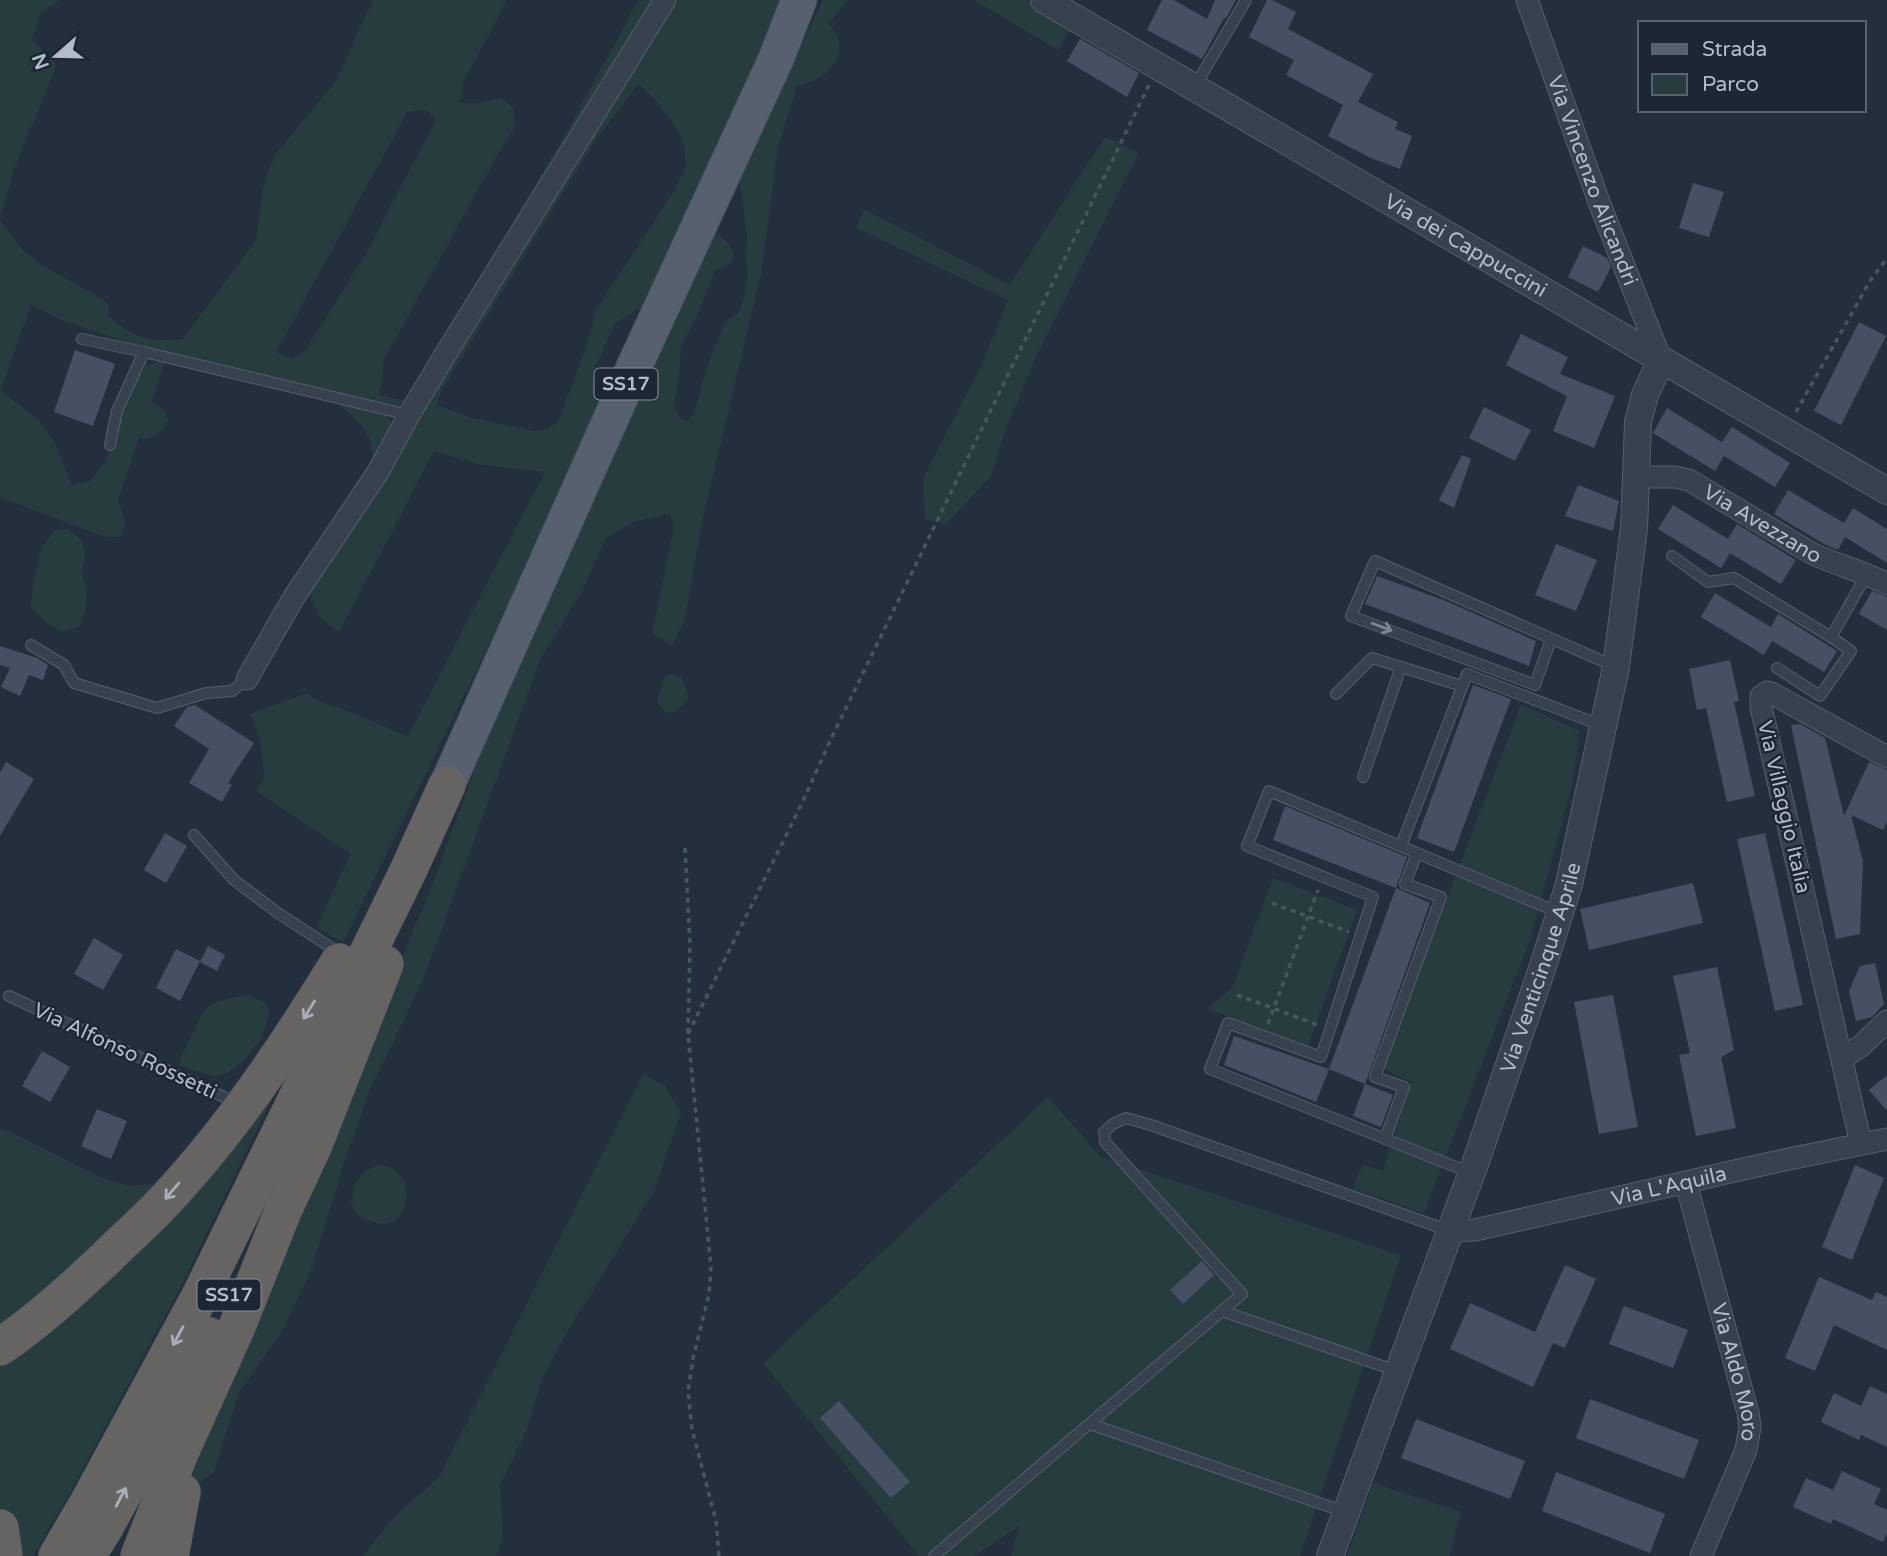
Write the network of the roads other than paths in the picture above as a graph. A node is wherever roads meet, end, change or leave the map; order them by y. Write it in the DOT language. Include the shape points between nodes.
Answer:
graph roads {
  1 [pos="665,0"];
  2 [pos="799,0"];
  3 [pos="812,0"];
  4 [pos="1044,0"];
  5 [pos="1246,0"];
  6 [pos="1527,0"];
  7 [pos="776,58"];
  8 [pos="1194,88"];
  9 [pos="82,339"];
  10 [pos="144,352"];
  11 [pos="1661,360"];
  12 [pos="409,415"];
  13 [pos="110,445"];
  14 [pos="1637,477"];
  15 [pos="1887,491"];
  16 [pos="1672,556"];
  17 [pos="1867,574"];
  18 [pos="1887,584"];
  19 [pos="1831,637"];
  20 [pos="1551,639"];
  21 [pos="32,645"];
  22 [pos="1401,667"];
  23 [pos="1616,667"];
  24 [pos="1777,668"];
  25 [pos="247,679"];
  26 [pos="1462,686"];
  27 [pos="1336,694"];
  28 [pos="1604,726"];
  29 [pos="1887,757"];
  30 [pos="1363,777"];
  31 [pos="447,785"];
  32 [pos="194,835"];
  33 [pos="1401,846"];
  34 [pos="1417,853"];
  35 [pos="409,869"];
  36 [pos="1560,913"];
  37 [pos="343,956"];
  38 [pos="9,996"];
  39 [pos="1887,1021"];
  40 [pos="1842,1058"];
  41 [pos="242,1105"];
  42 [pos="1385,1139"];
  43 [pos="1887,1139"];
  44 [pos="1861,1144"];
  45 [pos="1471,1173"];
  46 [pos="1686,1183"];
  47 [pos="1450,1231"];
  48 [pos="1222,1311"];
  49 [pos="0,1347"];
  50 [pos="1397,1371"];
  51 [pos="208,1391"];
  52 [pos="1090,1424"];
  53 [pos="1345,1512"];
  54 [pos="0,1528"];
  55 [pos="4,1556"];
  56 [pos="57,1556"];
  57 [pos="87,1556"];
  58 [pos="139,1556"];
  59 [pos="170,1556"];
  60 [pos="934,1556"];
  61 [pos="1330,1556"];
  62 [pos="1701,1556"];
  1 -- 12 [label="street"];
  2 -- 7 [label="main road, SS17"];
  3 -- 7 [label="main road, SS17"];
  4 -- 8 [label="street, Via dei Cappuccini"];
  5 -- 8 [label="lane"];
  6 -- 11 [label="street, Via Vincenzo Alicandri"];
  7 -- 31 [label="main road, SS17"];
  8 -- 11 [label="street, Via dei Cappuccini"];
  9 -- 10 [label="lane"];
  10 -- 12 [label="lane"];
  10 -- 13 [label="lane" via="117,411"];
  11 -- 14 [label="street, Via Venticinque Aprile" via="1638,422"];
  11 -- 15 [label="street, Via dei Cappuccini"];
  12 -- 25 [label="street"];
  14 -- 17 [label="street, Via Avezzano" via="1689,480 1811,553"];
  14 -- 23 [label="street, Via Venticinque Aprile"];
  16 -- 19 [label="lane" via="1708,582 1734,578"];
  17 -- 18 [label="street, Via Avezzano"];
  17 -- 19 [label="lane"];
  19 -- 24 [label="lane" via="1851,651 1820,696"];
  20 -- 20 [label="lane, one-way" via="1375,561 1351,616 1535,685"];
  20 -- 23 [label="lane"];
  21 -- 25 [label="lane" via="64,665 74,683 157,708 206,693 232,691"];
  22 -- 26 [label="lane"];
  22 -- 27 [label="lane" via="1372,658"];
  22 -- 30 [label="lane"];
  23 -- 28 [label="street, Via Venticinque Aprile"];
  26 -- 28 [label="lane" via="1467,674"];
  26 -- 33 [label="lane"];
  28 -- 36 [label="street, Via Venticinque Aprile"];
  29 -- 40 [label="street, Via Villaggio Italia" via="1773,694 1762,694 1761,707"];
  31 -- 35 [label="highway, SS17"];
  31 -- 37 [label="highway" via="405,846"];
  31 -- 51 [label="highway" via="426,863 313,1147"];
  32 -- 37 [label="lane" via="234,880"];
  33 -- 34 [label="lane"];
  33 -- 42 [label="lane" via="1269,791 1247,846 1373,897 1321,1057 1228,1023 1210,1069"];
  34 -- 36 [label="lane"];
  34 -- 42 [label="lane" via="1405,884 1441,897 1375,1077 1404,1087"];
  35 -- 56 [label="highway, SS17, one-way" via="200,1296"];
  57 -- 35 [label="highway, SS17, one-way" via="220,1314 349,1024"];
  36 -- 45 [label="street, Via Venticinque Aprile"];
  37 -- 41 [label="highway, one-way"];
  38 -- 41 [label="lane, Via Alfonso Rossetti"];
  39 -- 40 [label="street"];
  40 -- 44 [label="street, Via Villaggio Italia"];
  41 -- 49 [label="highway, one-way" via="157,1209 82,1280"];
  42 -- 45 [label="lane"];
  43 -- 44 [label="street, Via L'Aquila"];
  44 -- 46 [label="street, Via L'Aquila"];
  45 -- 47 [label="street, Via Venticinque Aprile"];
  46 -- 47 [label="street, Via L'Aquila" via="1475,1230"];
  46 -- 62 [label="street, Via Aldo Moro" via="1750,1427 1746,1450"];
  47 -- 48 [label="lane" via="1152,1125 1126,1118 1114,1124 1104,1132 1105,1142 1242,1294"];
  47 -- 50 [label="street, Via Venticinque Aprile"];
  48 -- 50 [label="lane"];
  48 -- 52 [label="lane"];
  50 -- 53 [label="street, Via Venticinque Aprile"];
  51 -- 58 [label="highway"];
  51 -- 59 [label="highway"];
  52 -- 53 [label="lane"];
  52 -- 60 [label="lane"];
  53 -- 61 [label="street, Via Venticinque Aprile"];
  54 -- 55 [label="highway"];
}
